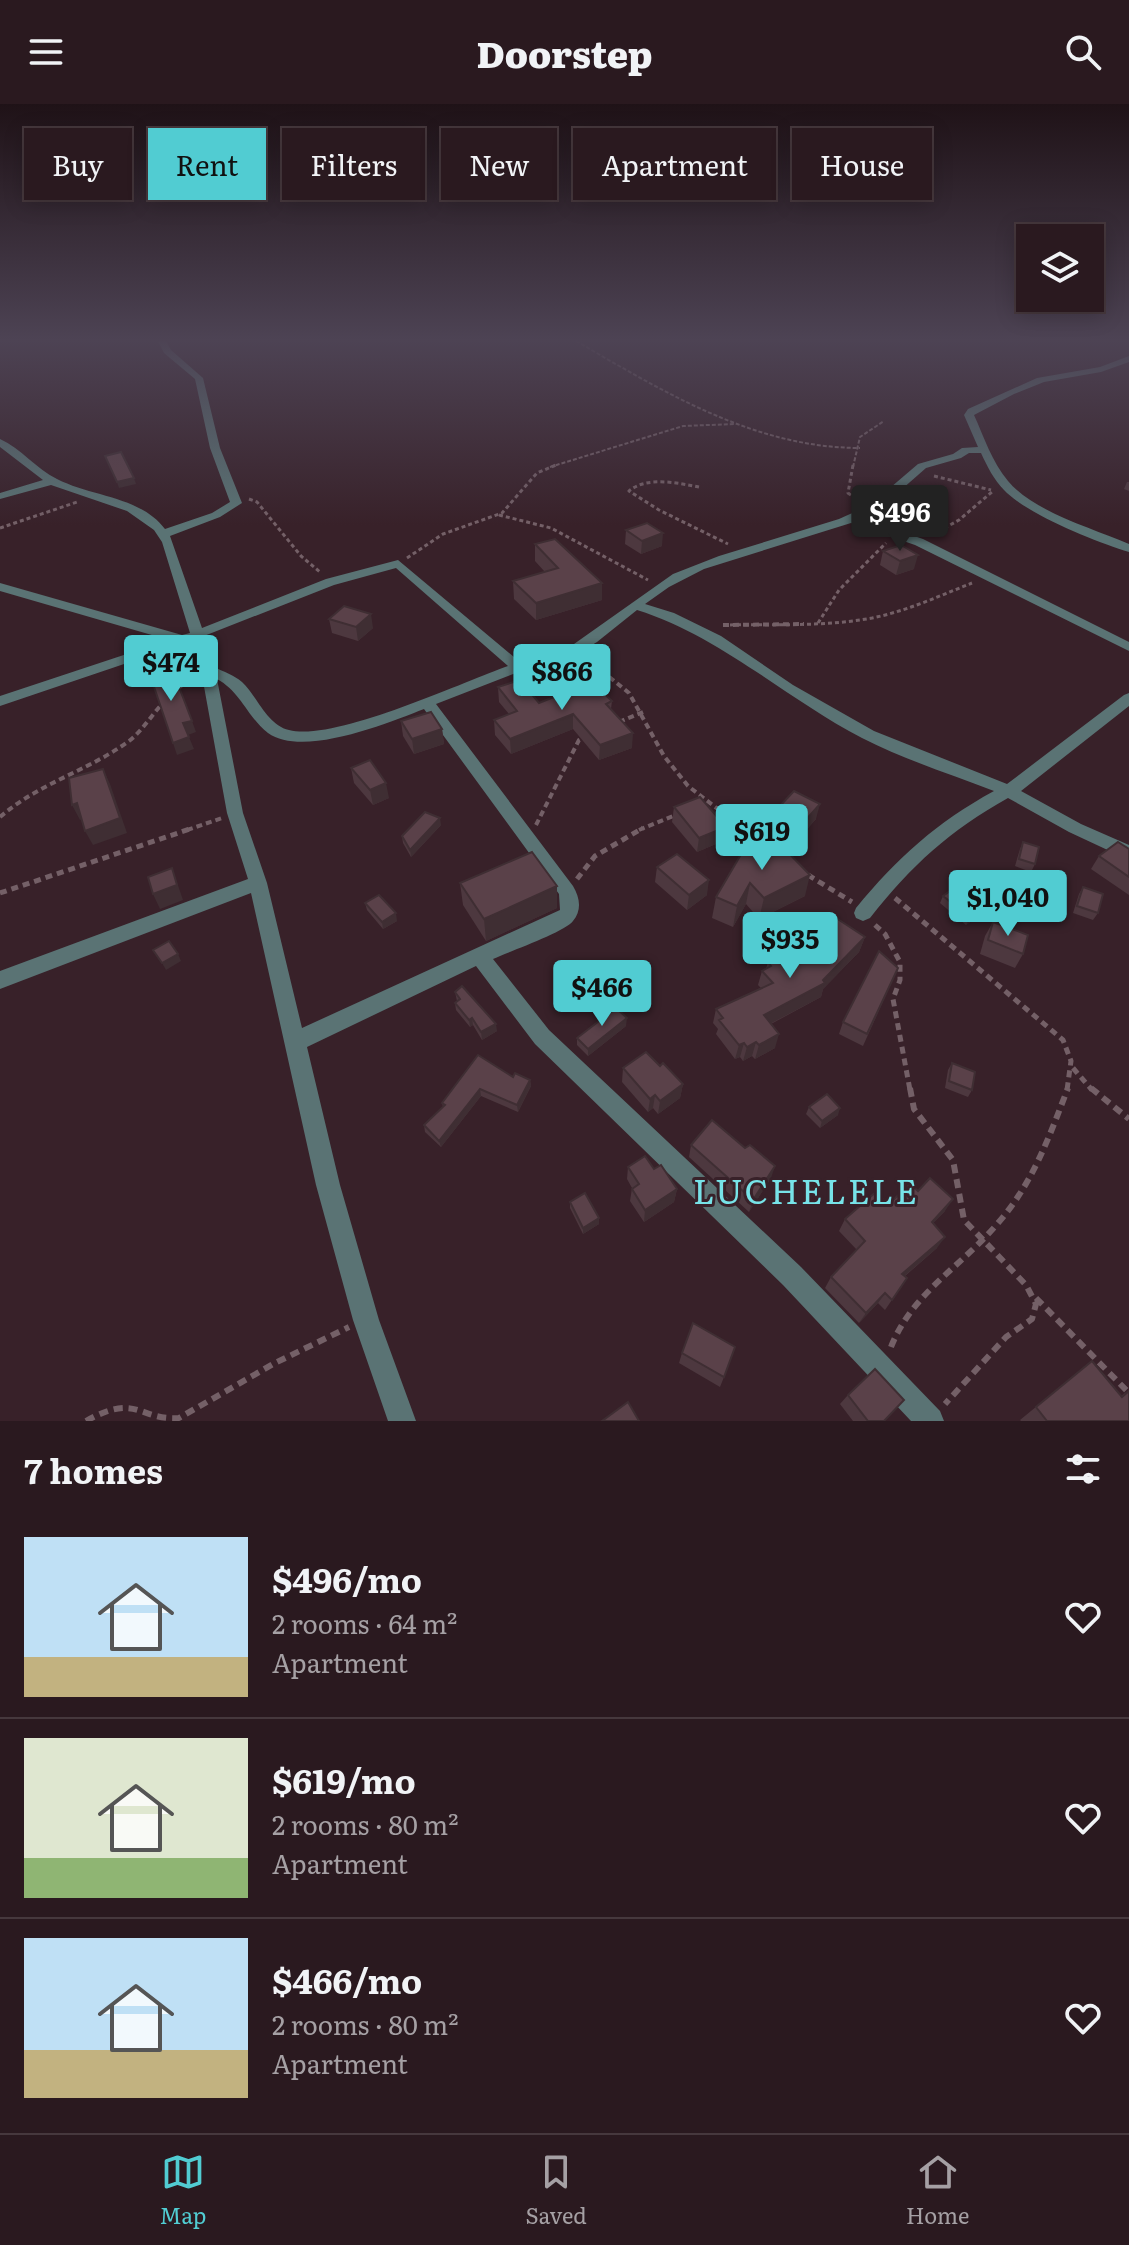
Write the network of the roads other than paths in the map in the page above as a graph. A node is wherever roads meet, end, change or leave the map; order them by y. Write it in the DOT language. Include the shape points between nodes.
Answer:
graph roads {
  1 [pos="205,402"];
  2 [pos="988,402"];
  3 [pos="0,442"];
  4 [pos="983,450"];
  5 [pos="52,481"];
  6 [pos="0,496"];
  7 [pos="851,519"];
  8 [pos="164,534"];
  9 [pos="1129,548"];
  10 [pos="0,587"];
  11 [pos="637,606"];
  12 [pos="190,637"];
  13 [pos="1129,647"];
  14 [pos="517,667"];
  15 [pos="208,670"];
  16 [pos="1129,698"];
  17 [pos="0,701"];
  18 [pos="427,702"];
  19 [pos="1009,791"];
  20 [pos="1129,853"];
  21 [pos="258,883"];
  22 [pos="863,913"];
  23 [pos="479,956"];
  24 [pos="0,980"];
  25 [pos="297,1041"];
  26 [pos="929,1420"];
  27 [pos="402,1421"];
  1 -- 8 [label="street" via="236,503"];
  2 -- 4 [label="street" via="969,415"];
  3 -- 5 [label="street"];
  4 -- 7 [label="street" via="931,462"];
  4 -- 9 [label="street" via="1016,496"];
  5 -- 6 [label="street"];
  5 -- 8 [label="street" via="135,510"];
  7 -- 11 [label="street" via="679,577"];
  7 -- 13 [label="street" via="919,542"];
  8 -- 12 [label="street"];
  10 -- 12 [label="street"];
  11 -- 14 [label="street" via="574,650"];
  11 -- 19 [label="street" via="693,626 869,735"];
  12 -- 14 [label="street" via="330,582 398,564"];
  12 -- 15 [label="street"];
  12 -- 17 [label="street"];
  14 -- 18 [label="street"];
  15 -- 18 [label="street" via="235,683 275,732 289,736 356,725"];
  15 -- 21 [label="street" via="235,813"];
  16 -- 19 [label="street"];
  18 -- 23 [label="street" via="571,898 564,919"];
  19 -- 20 [label="street"];
  19 -- 22 [label="street" via="938,834"];
  21 -- 24 [label="street"];
  21 -- 25 [label="street"];
  23 -- 25 [label="street"];
  23 -- 26 [label="street" via="542,1037 781,1266"];
  25 -- 27 [label="street" via="310,1116 366,1320"];
}
